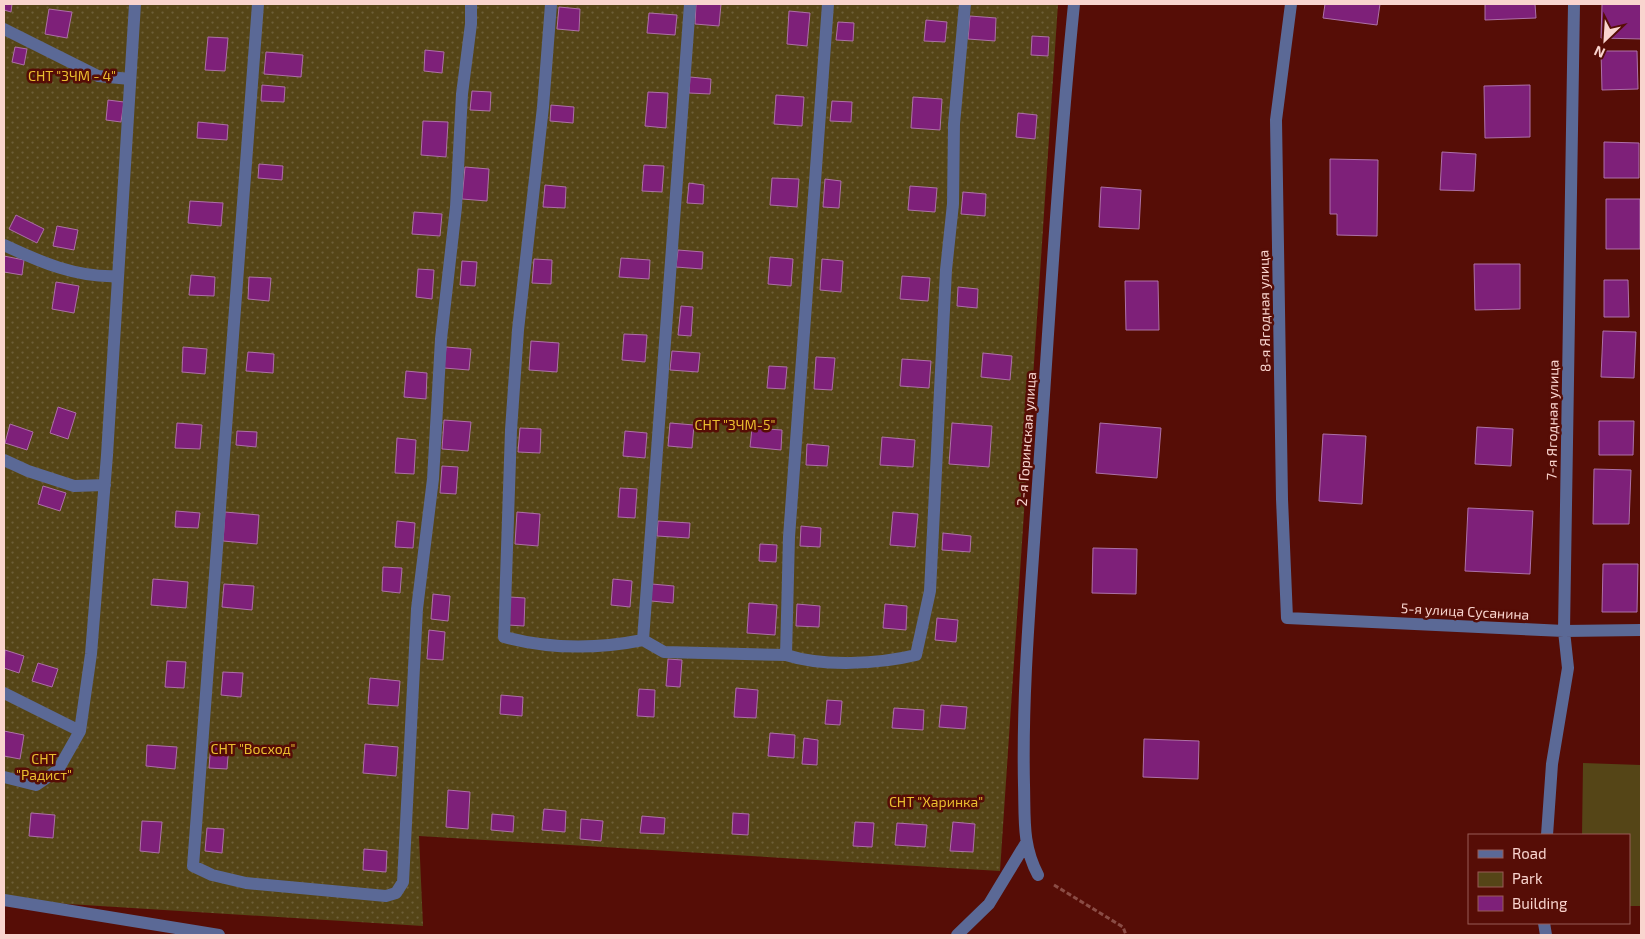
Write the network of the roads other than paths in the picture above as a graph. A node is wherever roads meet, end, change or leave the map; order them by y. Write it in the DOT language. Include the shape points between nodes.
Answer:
graph roads {
  1 [pos="135,4"];
  2 [pos="258,4"];
  3 [pos="471,4"];
  4 [pos="551,4"];
  5 [pos="690,4"];
  6 [pos="828,4"];
  7 [pos="965,4"];
  8 [pos="1074,4"];
  9 [pos="1291,4"];
  10 [pos="1574,4"];
  11 [pos="4,29"];
  12 [pos="130,79"];
  13 [pos="4,245"];
  14 [pos="118,276"];
  15 [pos="4,460"];
  16 [pos="105,485"];
  17 [pos="1287,618"];
  18 [pos="1641,630"];
  19 [pos="1564,631"];
  20 [pos="643,640"];
  21 [pos="786,655"];
  22 [pos="4,693"];
  23 [pos="80,731"];
  24 [pos="4,777"];
  25 [pos="1547,834"];
  26 [pos="1026,843"];
  27 [pos="1038,875"];
  28 [pos="4,900"];
  29 [pos="219,935"];
  30 [pos="957,935"];
  1 -- 12 [label="street"];
  2 -- 3 [label="street" via="193,866 212,875 246,883 386,896 396,893 403,882 417,609 433,479 441,339 456,207"];
  4 -- 20 [label="street" via="517,348 504,637 558,646 622,644"];
  5 -- 20 [label="street"];
  6 -- 21 [label="street" via="788,537"];
  7 -- 21 [label="street" via="954,124 953,204 946,270 930,592 916,655 894,660 803,660"];
  8 -- 26 [label="street, 2-я Горинская улица" via="1063,113 1027,646 1023,756"];
  9 -- 17 [label="street, 8-я Ягодная улица" via="1276,120"];
  10 -- 19 [label="street, 7-я Ягодная улица"];
  11 -- 12 [label="street" via="98,76"];
  12 -- 14 [label="street"];
  13 -- 14 [label="street" via="45,264 97,277"];
  14 -- 16 [label="street"];
  15 -- 16 [label="street" via="74,486"];
  16 -- 23 [label="street" via="91,654"];
  17 -- 19 [label="street, 5-я улица Сусанина"];
  18 -- 19 [label="street, 5-я улица Сусанина"];
  19 -- 25 [label="street, 7-я Ягодная улица" via="1568,668 1552,764"];
  20 -- 21 [label="street" via="664,652"];
  22 -- 23 [label="street"];
  23 -- 24 [label="street" via="58,770 36,785"];
  26 -- 27 [label="street, 2-я Горинская улица" via="1028,858"];
  26 -- 30 [label="street" via="989,904"];
  28 -- 29 [label="street"];
}
